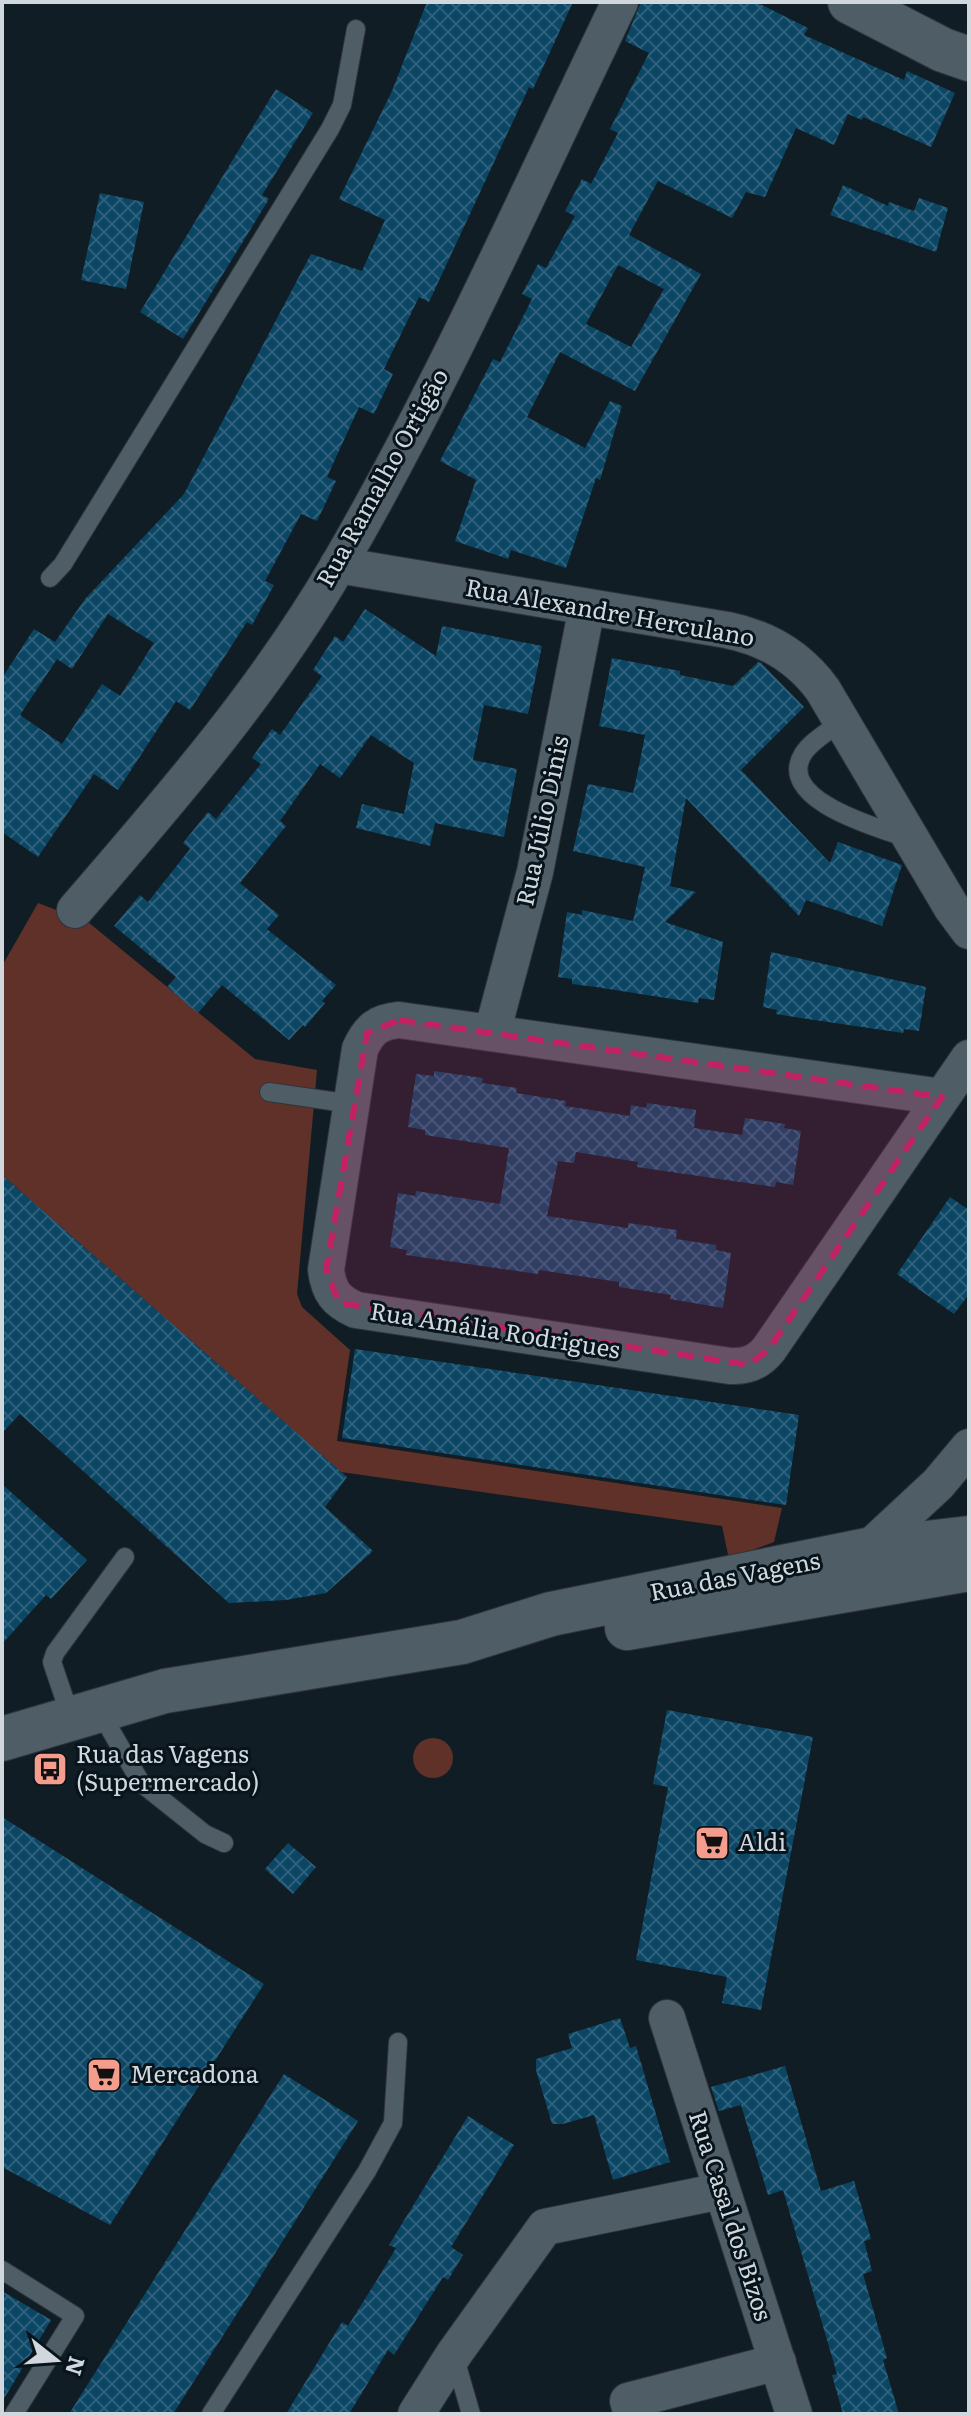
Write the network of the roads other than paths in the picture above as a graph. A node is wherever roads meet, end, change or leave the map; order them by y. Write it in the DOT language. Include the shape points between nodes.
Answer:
graph roads {
  1 [pos="620,2"];
  2 [pos="850,2"];
  3 [pos="356,29"];
  4 [pos="969,59"];
  5 [pos="338,565"];
  6 [pos="50,578"];
  7 [pos="587,607"];
  8 [pos="841,721"];
  9 [pos="911,839"];
  10 [pos="75,910"];
  11 [pos="969,931"];
  12 [pos="492,1033"];
  13 [pos="969,1058"];
  14 [pos="269,1092"];
  15 [pos="942,1097"];
  16 [pos="352,1104"];
  17 [pos="969,1447"];
  18 [pos="969,1538"];
  19 [pos="867,1550"];
  20 [pos="125,1557"];
  21 [pos="969,1569"];
  22 [pos="462,1642"];
  23 [pos="85,1714"];
  24 [pos="2,1739"];
  25 [pos="224,1843"];
  26 [pos="667,2018"];
  27 [pos="398,2042"];
  28 [pos="721,2191"];
  29 [pos="2,2270"];
  30 [pos="454,2354"];
  31 [pos="778,2362"];
  32 [pos="14,2414"];
  33 [pos="211,2414"];
  34 [pos="416,2414"];
  35 [pos="471,2414"];
  36 [pos="632,2414"];
  37 [pos="794,2414"];
  1 -- 5 [label="street, Rua Ramalho Ortigão" via="432,393"];
  2 -- 4 [label="street"];
  3 -- 6 [label="lane" via="342,105 330,129"];
  5 -- 7 [label="street, Rua Alexandre Herculano"];
  5 -- 10 [label="street, Rua Ramalho Ortigão" via="226,731"];
  7 -- 8 [label="street, Rua Alexandre Herculano" via="761,639 809,672"];
  7 -- 12 [label="street, Rua Júlio Dinis" via="535,872"];
  8 -- 9 [label="street, Rua Alexandre Herculano"];
  8 -- 9 [label="lane" via="801,757 799,776 804,785 844,816"];
  9 -- 11 [label="street, Rua Alexandre Herculano"];
  12 -- 15 [label="street, Rua Amália Rodrigues"];
  12 -- 16 [label="street, Rua Amália Rodrigues" via="382,1022 367,1033 360,1049"];
  13 -- 15 [label="street, Rua Amália Rodrigues"];
  14 -- 16 [label="lane"];
  15 -- 16 [label="street, Rua Amália Rodrigues" via="765,1354 737,1367 356,1310 339,1303 326,1270"];
  17 -- 19 [label="street" via="938,1484"];
  18 -- 19 [label="street, Rua das Vagens"];
  19 -- 22 [label="street, Rua das Vagens" via="551,1614"];
  20 -- 23 [label="lane" via="52,1662"];
  21 -- 22 [label="street, Rua das Vagens" via="545,1642"];
  22 -- 23 [label="street, Rua das Vagens" via="165,1691"];
  23 -- 24 [label="street, Rua das Vagens"];
  23 -- 25 [label="lane" via="141,1783"];
  26 -- 28 [label="street, Rua Casal dos Bizos"];
  27 -- 33 [label="lane" via="393,2123"];
  28 -- 30 [label="street" via="545,2227"];
  28 -- 31 [label="street, Rua Casal dos Bizos"];
  29 -- 32 [label="lane" via="75,2316"];
  30 -- 34 [label="street"];
  30 -- 35 [label="lane"];
  31 -- 36 [label="street" via="628,2401"];
  31 -- 37 [label="street, Rua Casal dos Bizos"];
}
